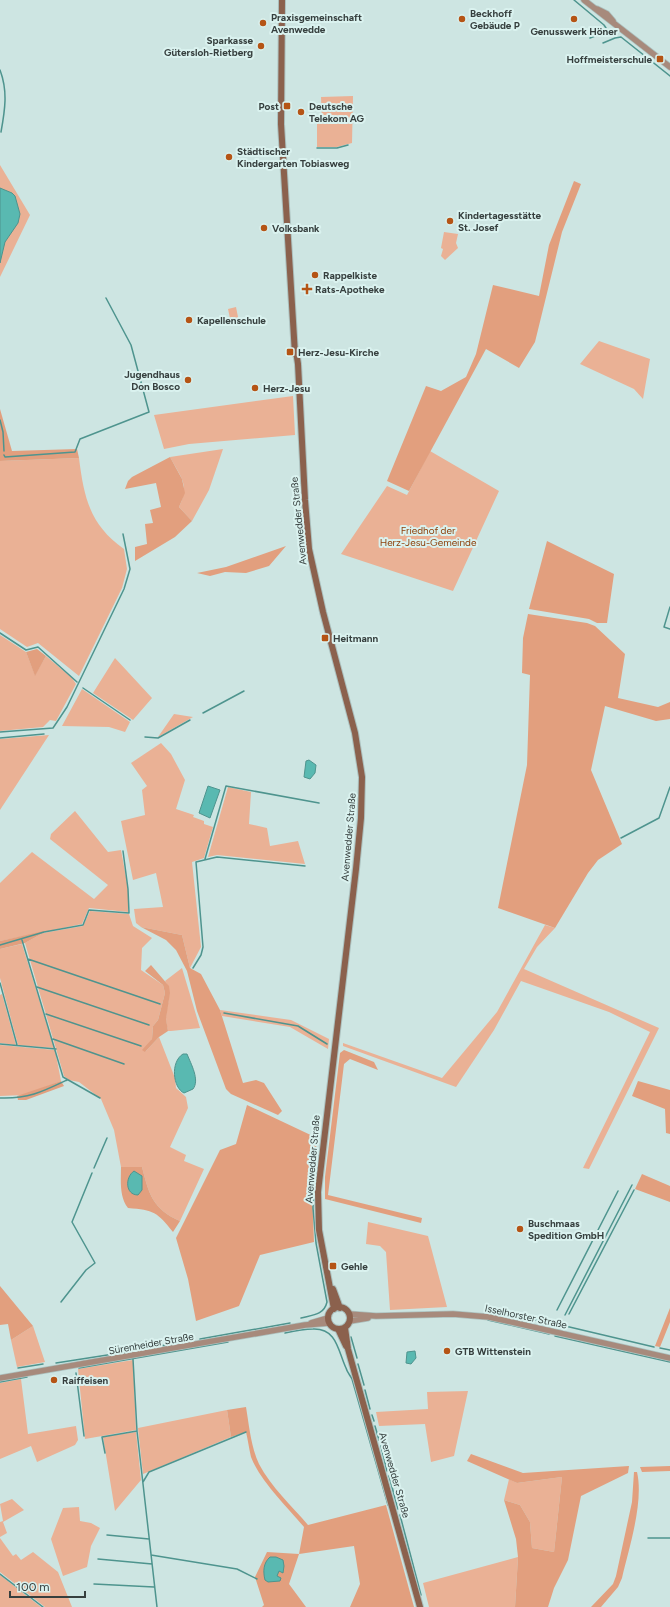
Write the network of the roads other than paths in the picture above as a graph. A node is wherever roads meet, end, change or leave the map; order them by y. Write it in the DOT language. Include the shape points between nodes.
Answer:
graph roads {
  1 [pos="279,0"];
  2 [pos="282,0"];
  3 [pos="584,0"];
  4 [pos="670,67"];
  5 [pos="281,85"];
  6 [pos="337,1308"];
  7 [pos="349,1314"];
  8 [pos="376,1316"];
  9 [pos="329,1320"];
  10 [pos="350,1321"];
  11 [pos="341,1329"];
  12 [pos="670,1358"];
  13 [pos="0,1378"];
  14 [pos="420,1607"];
  1 -- 5 [label="main road, Avenwedder Straße"];
  2 -- 5 [label="main road, Avenwedder Straße"];
  3 -- 4 [label="street" via="607,14 616,25"];
  5 -- 6 [label="main road, Avenwedder Straße" via="289,273 298,359 309,549 317,591 355,733 362,777 357,862 319,1184 320,1230"];
  6 -- 7 [label="main road"];
  6 -- 9 [label="main road"];
  7 -- 8 [label="street, Isselhorster Straße"];
  7 -- 10 [label="main road"];
  8 -- 10 [label="street, Isselhorster Straße"];
  8 -- 12 [label="street, Isselhorster Straße" via="453,1314 489,1317"];
  9 -- 11 [label="main road"];
  9 -- 13 [label="street, Sürenheider Straße"];
  10 -- 11 [label="main road"];
  11 -- 14 [label="main road, Avenwedder Straße"];
}
